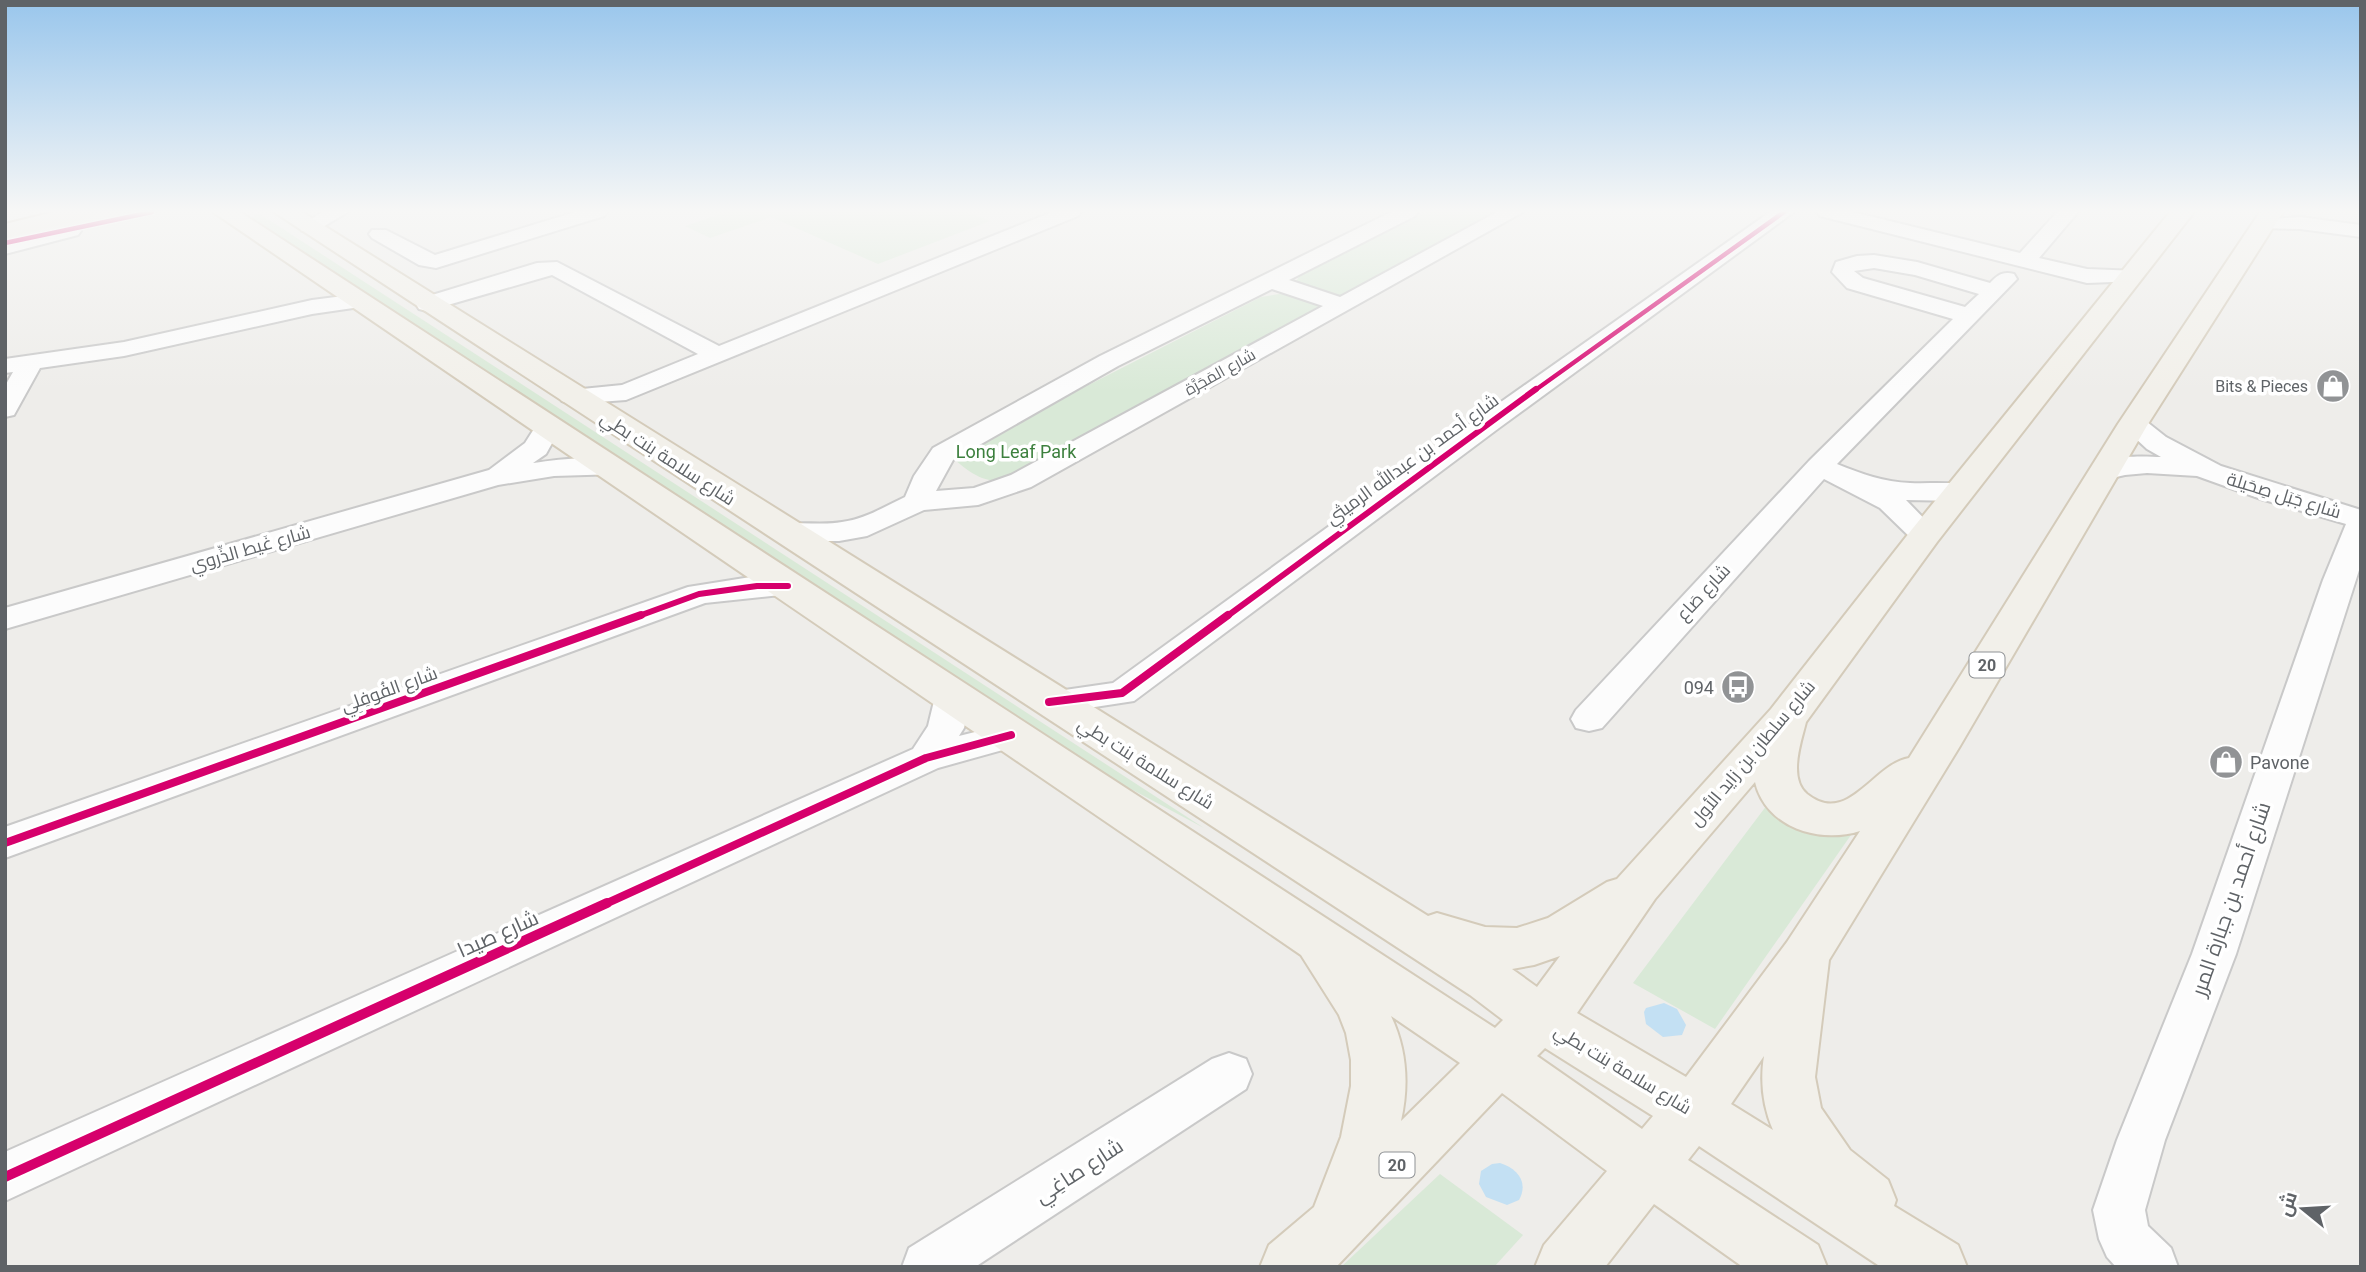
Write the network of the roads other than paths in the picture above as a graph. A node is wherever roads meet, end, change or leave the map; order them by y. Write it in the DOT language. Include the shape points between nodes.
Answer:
graph roads {
  1 [pos="317,271"];
  2 [pos="383,271"];
  3 [pos="534,271"];
  4 [pos="563,271"];
  5 [pos="925,271"];
  6 [pos="1290,271"];
  7 [pos="1403,271"];
  8 [pos="1701,271"];
  9 [pos="1843,271"];
  10 [pos="1932,271"];
  11 [pos="2065,271"];
  12 [pos="2123,271"];
  13 [pos="2233,271"];
  14 [pos="1271,281"];
  15 [pos="2111,283"];
  16 [pos="348,294"];
  17 [pos="427,304"];
  18 [pos="1341,305"];
  19 [pos="1969,316"];
  20 [pos="718,355"];
  21 [pos="31,362"];
  22 [pos="5,366"];
  23 [pos="618,407"];
  24 [pos="5,409"];
  25 [pos="2133,424"];
  26 [pos="548,427"];
  27 [pos="935,465"];
  28 [pos="1819,467"];
  29 [pos="609,468"];
  30 [pos="2207,471"];
  31 [pos="2103,472"];
  32 [pos="495,477"];
  33 [pos="1857,482"];
  34 [pos="998,491"];
  35 [pos="1960,492"];
  36 [pos="917,502"];
  37 [pos="2361,521"];
  38 [pos="867,527"];
  39 [pos="785,532"];
  40 [pos="1925,534"];
  41 [pos="736,552"];
  42 [pos="844,570"];
  43 [pos="788,586"];
  44 [pos="699,594"];
  45 [pos="5,619"];
  46 [pos="1122,692"];
  47 [pos="953,697"];
  48 [pos="1049,702"];
  49 [pos="1589,719"];
  50 [pos="1786,719"];
  51 [pos="1010,735"];
  52 [pos="1939,746"];
  53 [pos="1121,747"];
  54 [pos="926,758"];
  55 [pos="5,844"];
  56 [pos="1638,886"];
  57 [pos="1386,915"];
  58 [pos="1314,936"];
  59 [pos="1805,956"];
  60 [pos="1540,1018"];
  61 [pos="1498,1059"];
  62 [pos="1229,1074"];
  63 [pos="1692,1111"];
  64 [pos="1649,1167"];
  65 [pos="5,1177"];
  66 [pos="1337,1226"];
  67 [pos="928,1267"];
  68 [pos="1291,1267"];
  69 [pos="1566,1267"];
  70 [pos="1796,1267"];
  71 [pos="1936,1267"];
  72 [pos="1947,1267"];
  73 [pos="2152,1267"];
  1 -- 16 [label="main road"];
  2 -- 17 [label="main road, شارع سلامة بنت بطي"];
  3 -- 17 [label="street"];
  4 -- 20 [label="street"];
  5 -- 20 [label="street"];
  6 -- 14 [label="street"];
  7 -- 18 [label="street, شارع المَجَرَّة"];
  8 -- 46 [label="street, شارع أحمد بن عبدالله الرميثي"];
  9 -- 19 [label="street, شارع صَاع" via="1855,283"];
  10 -- 19 [label="street, شارع صَاع" via="2000,285"];
  11 -- 15 [label="street"];
  12 -- 15 [label="main road, شارع سلطان بن زايد الأول / 20"];
  13 -- 25 [label="main road, 20"];
  14 -- 18 [label="street"];
  14 -- 27 [label="street" via="1078,379 943,454"];
  15 -- 35 [label="main road, شارع سلطان بن زايد الأول / 20"];
  16 -- 21 [label="street" via="324,304 173,340"];
  16 -- 26 [label="main road"];
  17 -- 23 [label="main road, شارع سلامة بنت بطي" via="571,396"];
  18 -- 34 [label="street, شارع المَجَرَّة"];
  19 -- 28 [label="street, شارع صَاع"];
  20 -- 23 [label="street"];
  21 -- 22 [label="street"];
  21 -- 24 [label="street"];
  23 -- 39 [label="main road, شارع سلامة بنت بطي"];
  25 -- 30 [label="street, شارع جَبَل صِحَيلة" via="2152,442"];
  25 -- 31 [label="main road, 20"];
  26 -- 29 [label="main road"];
  26 -- 32 [label="street, شارع غَيط الذِّروي" via="533,451"];
  27 -- 34 [label="street" via="959,482"];
  27 -- 36 [label="street"];
  28 -- 33 [label="street"];
  28 -- 49 [label="street, شارع صَاع"];
  29 -- 32 [label="street, شارع غَيط الذِّروي" via="551,469"];
  29 -- 41 [label="main road"];
  30 -- 31 [label="street, شارع جَبَل صِحَيلة" via="2148,464"];
  30 -- 37 [label="street, شارع جَبَل صِحَيلة"];
  31 -- 52 [label="main road, 20"];
  32 -- 45 [label="street, شارع غَيط الذِّروي"];
  33 -- 35 [label="street" via="1908,492"];
  33 -- 40 [label="street" via="1895,503"];
  34 -- 36 [label="street, شارع المَجَرَّة"];
  35 -- 40 [label="main road, شارع سلطان بن زايد الأول / 20"];
  36 -- 38 [label="street, شارع المَجَرَّة"];
  37 -- 73 [label="street, شارع أحمد بن جبارة المرر" via="2214,954 2141,1140 2119,1210 2125,1239"];
  38 -- 39 [label="street, شارع المَجَرَّة" via="830,533"];
  38 -- 42 [label="street"];
  39 -- 42 [label="main road, شارع سلامة بنت بطي"];
  40 -- 50 [label="main road, شارع سلطان بن زايد الأول / 20"];
  41 -- 43 [label="main road"];
  41 -- 44 [label="street, شارع الفُوفِلِي" via="716,580"];
  42 -- 48 [label="main road, شارع سلامة بنت بطي"];
  43 -- 44 [label="street, شارع الفُوفِلِي"];
  43 -- 47 [label="main road"];
  44 -- 55 [label="street, شارع الفُوفِلِي"];
  46 -- 48 [label="street, شارع أحمد بن عبدالله الرميثي"];
  46 -- 53 [label="street"];
  47 -- 51 [label="main road"];
  47 -- 54 [label="street" via="946,728"];
  48 -- 53 [label="main road, شارع سلامة بنت بطي"];
  50 -- 52 [label="main road" via="1776,779 1785,800 1809,817 1833,821 1855,816"];
  50 -- 56 [label="main road, شارع سلطان بن زايد الأول / 20"];
  51 -- 54 [label="street, شارع صيدا"];
  51 -- 58 [label="main road"];
  52 -- 59 [label="main road, 20"];
  53 -- 57 [label="main road, شارع سلامة بنت بطي"];
  54 -- 65 [label="street, شارع صيدا"];
  56 -- 57 [label="main road" via="1544,942 1503,949 1469,944"];
  56 -- 60 [label="main road, شارع سلطان بن زايد الأول / 20" via="1567,988"];
  57 -- 60 [label="main road, شارع سلامة بنت بطي"];
  58 -- 61 [label="main road"];
  58 -- 66 [label="main road" via="1362,1009 1380,1056 1379,1104"];
  59 -- 63 [label="main road, 20"];
  59 -- 72 [label="main road" via="1788,1077 1795,1117 1830,1169"];
  60 -- 61 [label="main road, شارع سلطان بن زايد الأول / 20"];
  60 -- 63 [label="main road, شارع سلامة بنت بطي"];
  61 -- 64 [label="main road"];
  61 -- 66 [label="main road, شارع سلطان بن زايد الأول / 20"];
  62 -- 67 [label="street, شارع صاغِي"];
  63 -- 64 [label="main road, 20"];
  63 -- 71 [label="main road, شارع سلامة بنت بطي"];
  64 -- 69 [label="main road, 20"];
  64 -- 70 [label="main road"];
  66 -- 68 [label="main road, شارع سلطان بن زايد الأول / 20"];
}
